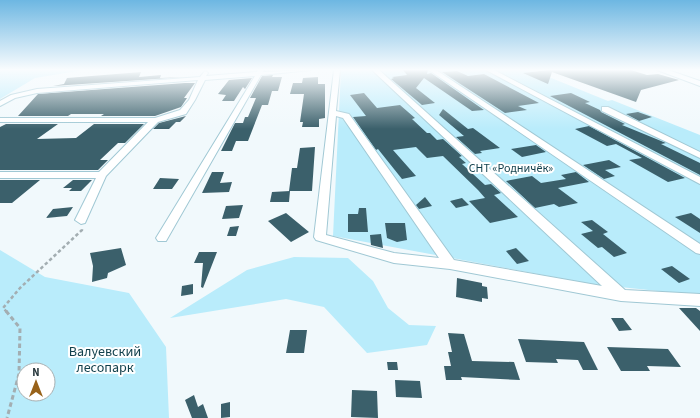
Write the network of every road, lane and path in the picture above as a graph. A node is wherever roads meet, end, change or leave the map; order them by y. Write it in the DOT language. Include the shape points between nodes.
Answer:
graph roads {
  1 [pos="57,90"];
  2 [pos="197,90"];
  3 [pos="249,90"];
  4 [pos="336,90"];
  5 [pos="396,90"];
  6 [pos="461,90"];
  7 [pos="525,90"];
  8 [pos="0,104"];
  9 [pos="605,109"];
  10 [pos="334,114"];
  11 [pos="0,120"];
  12 [pos="155,120"];
  13 [pos="700,155"];
  14 [pos="0,175"];
  15 [pos="102,175"];
  16 [pos="700,181"];
  17 [pos="81,220"];
  18 [pos="162,238"];
  19 [pos="700,250"];
  20 [pos="450,264"];
  21 [pos="621,295"];
  22 [pos="700,300"];
  23 [pos="7,418"];
  1 -- 8 [label="street" via="37,90 13,96"];
  2 -- 12 [label="street" via="183,112"];
  3 -- 18 [label="street"];
  4 -- 10 [label="street"];
  5 -- 21 [label="street"];
  6 -- 19 [label="street"];
  7 -- 16 [label="street"];
  9 -- 13 [label="street"];
  10 -- 20 [label="street" via="346,116"];
  10 -- 20 [label="street" via="320,237 394,258"];
  11 -- 12 [label="street"];
  12 -- 15 [label="street"];
  14 -- 15 [label="street"];
  15 -- 17 [label="street"];
  17 -- 23 [label="path" via="82,230 20,288 3,308 20,328 19,374"];
  20 -- 21 [label="street"];
  21 -- 22 [label="street"];
}
